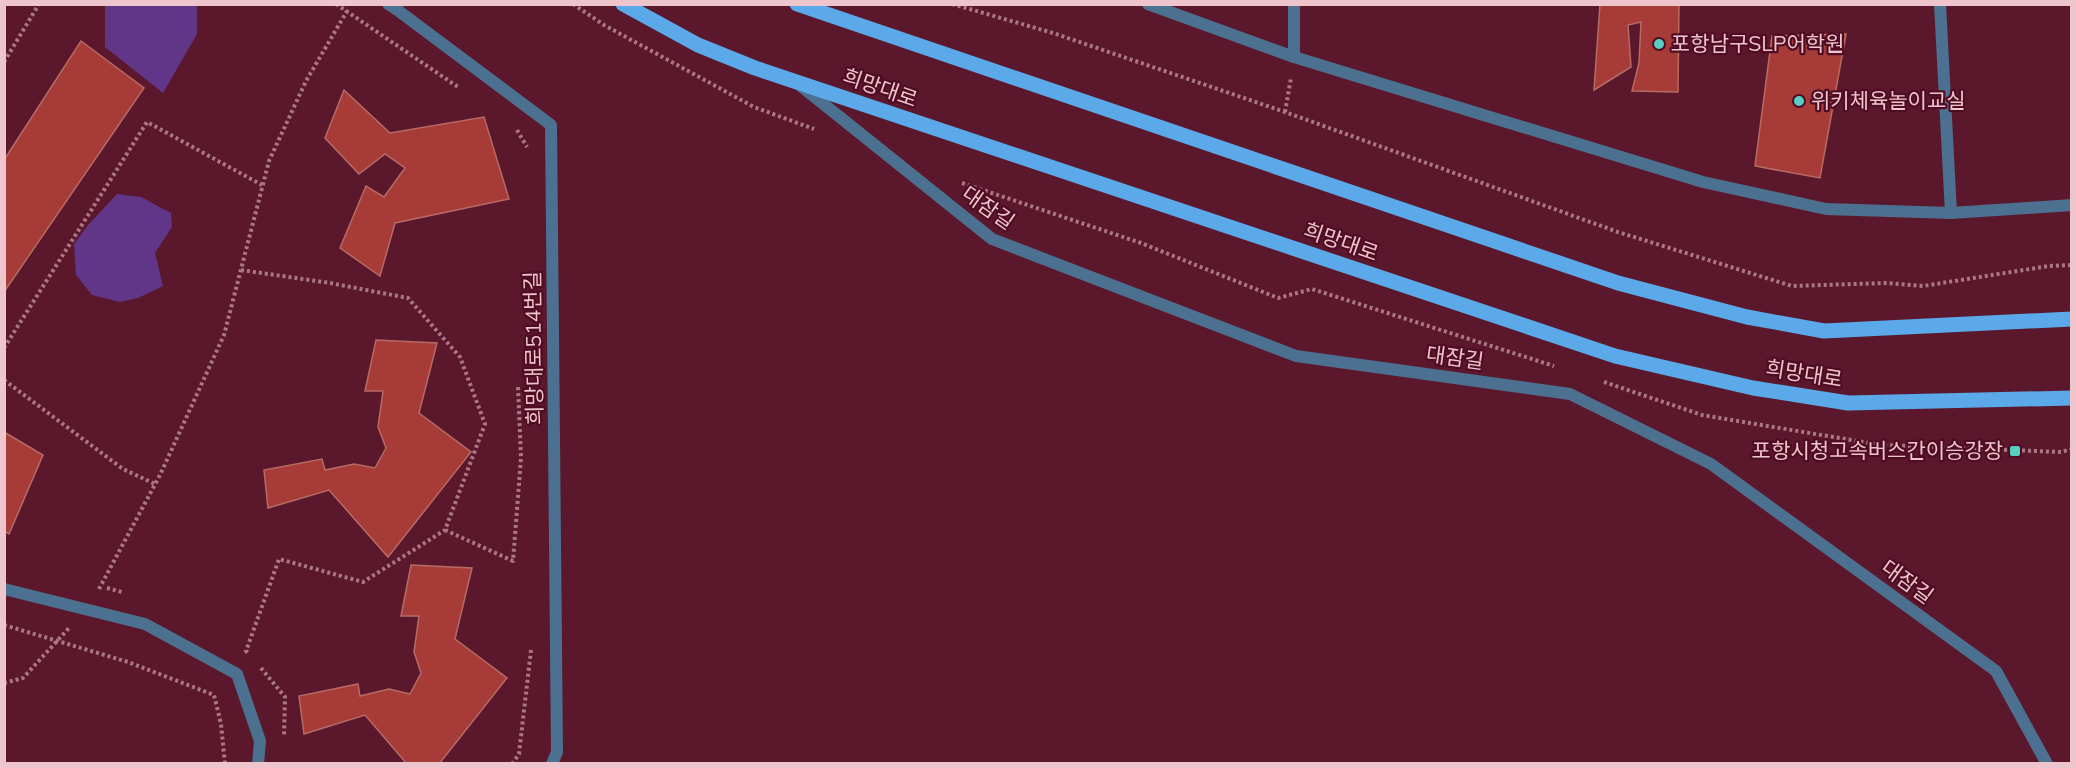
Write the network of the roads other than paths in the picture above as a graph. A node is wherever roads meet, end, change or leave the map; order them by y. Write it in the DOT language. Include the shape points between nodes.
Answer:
graph roads {
  1 [pos="623,4"];
  2 [pos="797,4"];
  3 [pos="1148,4"];
  4 [pos="1294,4"];
  5 [pos="1940,4"];
  6 [pos="394,6"];
  7 [pos="1294,57"];
  8 [pos="797,82"];
  9 [pos="2072,205"];
  10 [pos="1951,213"];
  11 [pos="2072,320"];
  12 [pos="2072,398"];
  13 [pos="4,589"];
  14 [pos="258,764"];
  15 [pos="552,764"];
  16 [pos="2047,764"];
  1 -- 8 [label="main road, 희망대로" via="698,45"];
  2 -- 11 [label="main road" via="1618,283 1747,316 1824,331"];
  3 -- 7 [label="street"];
  4 -- 7 [label="street"];
  5 -- 10 [label="street"];
  6 -- 15 [label="street, 희망대로514번길" via="551,125 557,752"];
  7 -- 10 [label="street" via="1703,182 1826,209"];
  8 -- 12 [label="main road, 희망대로" via="1615,356 1753,388 1848,403"];
  8 -- 16 [label="street, 대잠길" via="992,240 1296,356 1570,394 1711,464 1996,670"];
  9 -- 10 [label="street"];
  13 -- 14 [label="street" via="145,624 237,674 260,741"];
}
